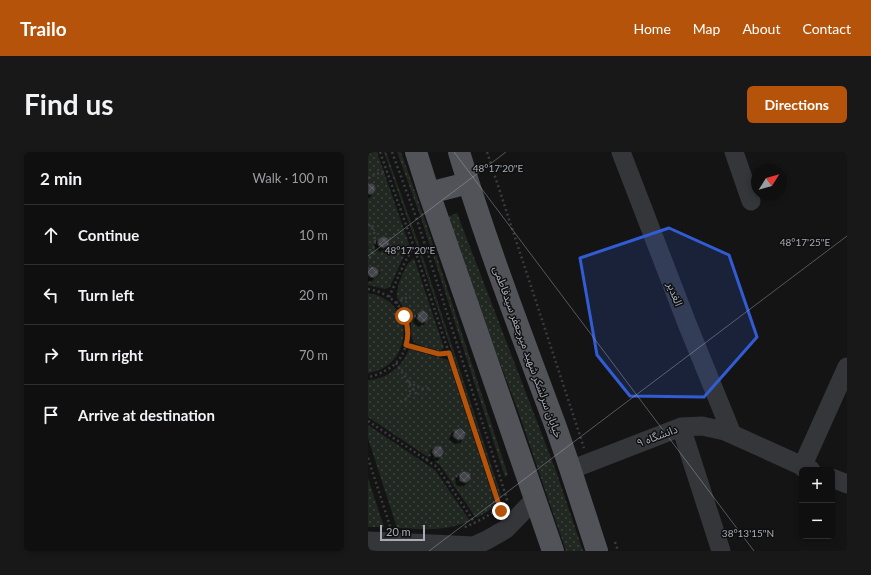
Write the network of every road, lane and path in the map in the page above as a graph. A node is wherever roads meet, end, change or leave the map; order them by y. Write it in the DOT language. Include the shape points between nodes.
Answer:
graph roads {
  1 [pos="380,152"];
  2 [pos="392,152"];
  3 [pos="416,152"];
  4 [pos="459,152"];
  5 [pos="487,152"];
  6 [pos="621,152"];
  7 [pos="734,152"];
  8 [pos="387,171"];
  9 [pos="368,178"];
  10 [pos="468,183"];
  11 [pos="429,193"];
  12 [pos="751,197"];
  13 [pos="368,224"];
  14 [pos="375,224"];
  15 [pos="372,227"];
  16 [pos="374,241"];
  17 [pos="378,241"];
  18 [pos="415,250"];
  19 [pos="368,252"];
  20 [pos="372,254"];
  21 [pos="368,261"];
  22 [pos="368,289"];
  23 [pos="410,296"];
  24 [pos="389,297"];
  25 [pos="396,304"];
  26 [pos="404,316"];
  27 [pos="418,316"];
  28 [pos="406,345"];
  29 [pos="449,353"];
  30 [pos="396,363"];
  31 [pos="845,376"];
  32 [pos="368,377"];
  33 [pos="409,382"];
  34 [pos="430,388"];
  35 [pos="417,395"];
  36 [pos="400,402"];
  37 [pos="368,421"];
  38 [pos="681,427"];
  39 [pos="732,434"];
  40 [pos="432,452"];
  41 [pos="368,458"];
  42 [pos="426,460"];
  43 [pos="580,467"];
  44 [pos="805,467"];
  45 [pos="807,467"];
  46 [pos="459,474"];
  47 [pos="835,479"];
  48 [pos="448,483"];
  49 [pos="847,484"];
  50 [pos="536,498"];
  51 [pos="500,508"];
  52 [pos="501,511"];
  53 [pos="477,526"];
  54 [pos="613,536"];
  55 [pos="384,543"];
  56 [pos="415,547"];
  57 [pos="434,548"];
  58 [pos="465,548"];
  59 [pos="553,551"];
  60 [pos="597,551"];
  61 [pos="618,551"];
  62 [pos="721,551"];
  1 -- 8 [label="path"];
  2 -- 51 [label="path" via="419,227 507,499"];
  3 -- 11 [label="main road"];
  4 -- 10 [label="main road, خیابان سرلشکر شهید میرجعفر سیدفاطمی"];
  5 -- 43 [label="path"];
  6 -- 39 [label="street, الغدیر"];
  7 -- 12 [label="street"];
  8 -- 9 [label="path"];
  8 -- 18 [label="path"];
  10 -- 11 [label="main road"];
  10 -- 43 [label="main road, خیابان سرلشکر شهید میرجعفر سیدفاطمی" via="557,432"];
  11 -- 50 [label="main road"];
  13 -- 15 [label="path"];
  14 -- 15 [label="path"];
  15 -- 16 [label="path"];
  16 -- 17 [label="path"];
  16 -- 20 [label="path"];
  18 -- 24 [label="path" via="411,251"];
  18 -- 29 [label="path"];
  19 -- 20 [label="path"];
  20 -- 21 [label="path"];
  22 -- 24 [label="path" via="377,290"];
  23 -- 25 [label="path"];
  24 -- 25 [label="path"];
  25 -- 26 [label="path"];
  26 -- 27 [label="path"];
  26 -- 28 [label="path" via="408,330"];
  28 -- 29 [label="path" via="439,354"];
  28 -- 30 [label="path"];
  29 -- 51 [label="path"];
  30 -- 32 [label="path" via="382,373"];
  30 -- 33 [label="path"];
  31 -- 45 [label="street"];
  33 -- 34 [label="path" via="422,389"];
  33 -- 35 [label="path"];
  33 -- 36 [label="path" via="408,398"];
  37 -- 42 [label="path"];
  38 -- 39 [label="street, دانشگاه ۹" via="702,426"];
  38 -- 43 [label="street, دانشگاه ۹"];
  38 -- 62 [label="street"];
  39 -- 44 [label="street, دانشگاه ۹"];
  40 -- 42 [label="path"];
  41 -- 55 [label="path"];
  42 -- 48 [label="path" via="437,467"];
  43 -- 60 [label="main road, خیابان سرلشکر شهید میرجعفر سیدفاطمی"];
  46 -- 48 [label="path"];
  47 -- 49 [label="street"];
  48 -- 53 [label="path"];
  50 -- 58 [label="street" via="506,529"];
  50 -- 59 [label="main road"];
  51 -- 52 [label="path"];
  54 -- 61 [label="path"];
  55 -- 56 [label="street"];
  56 -- 57 [label="street"];
  57 -- 58 [label="street"];
}
